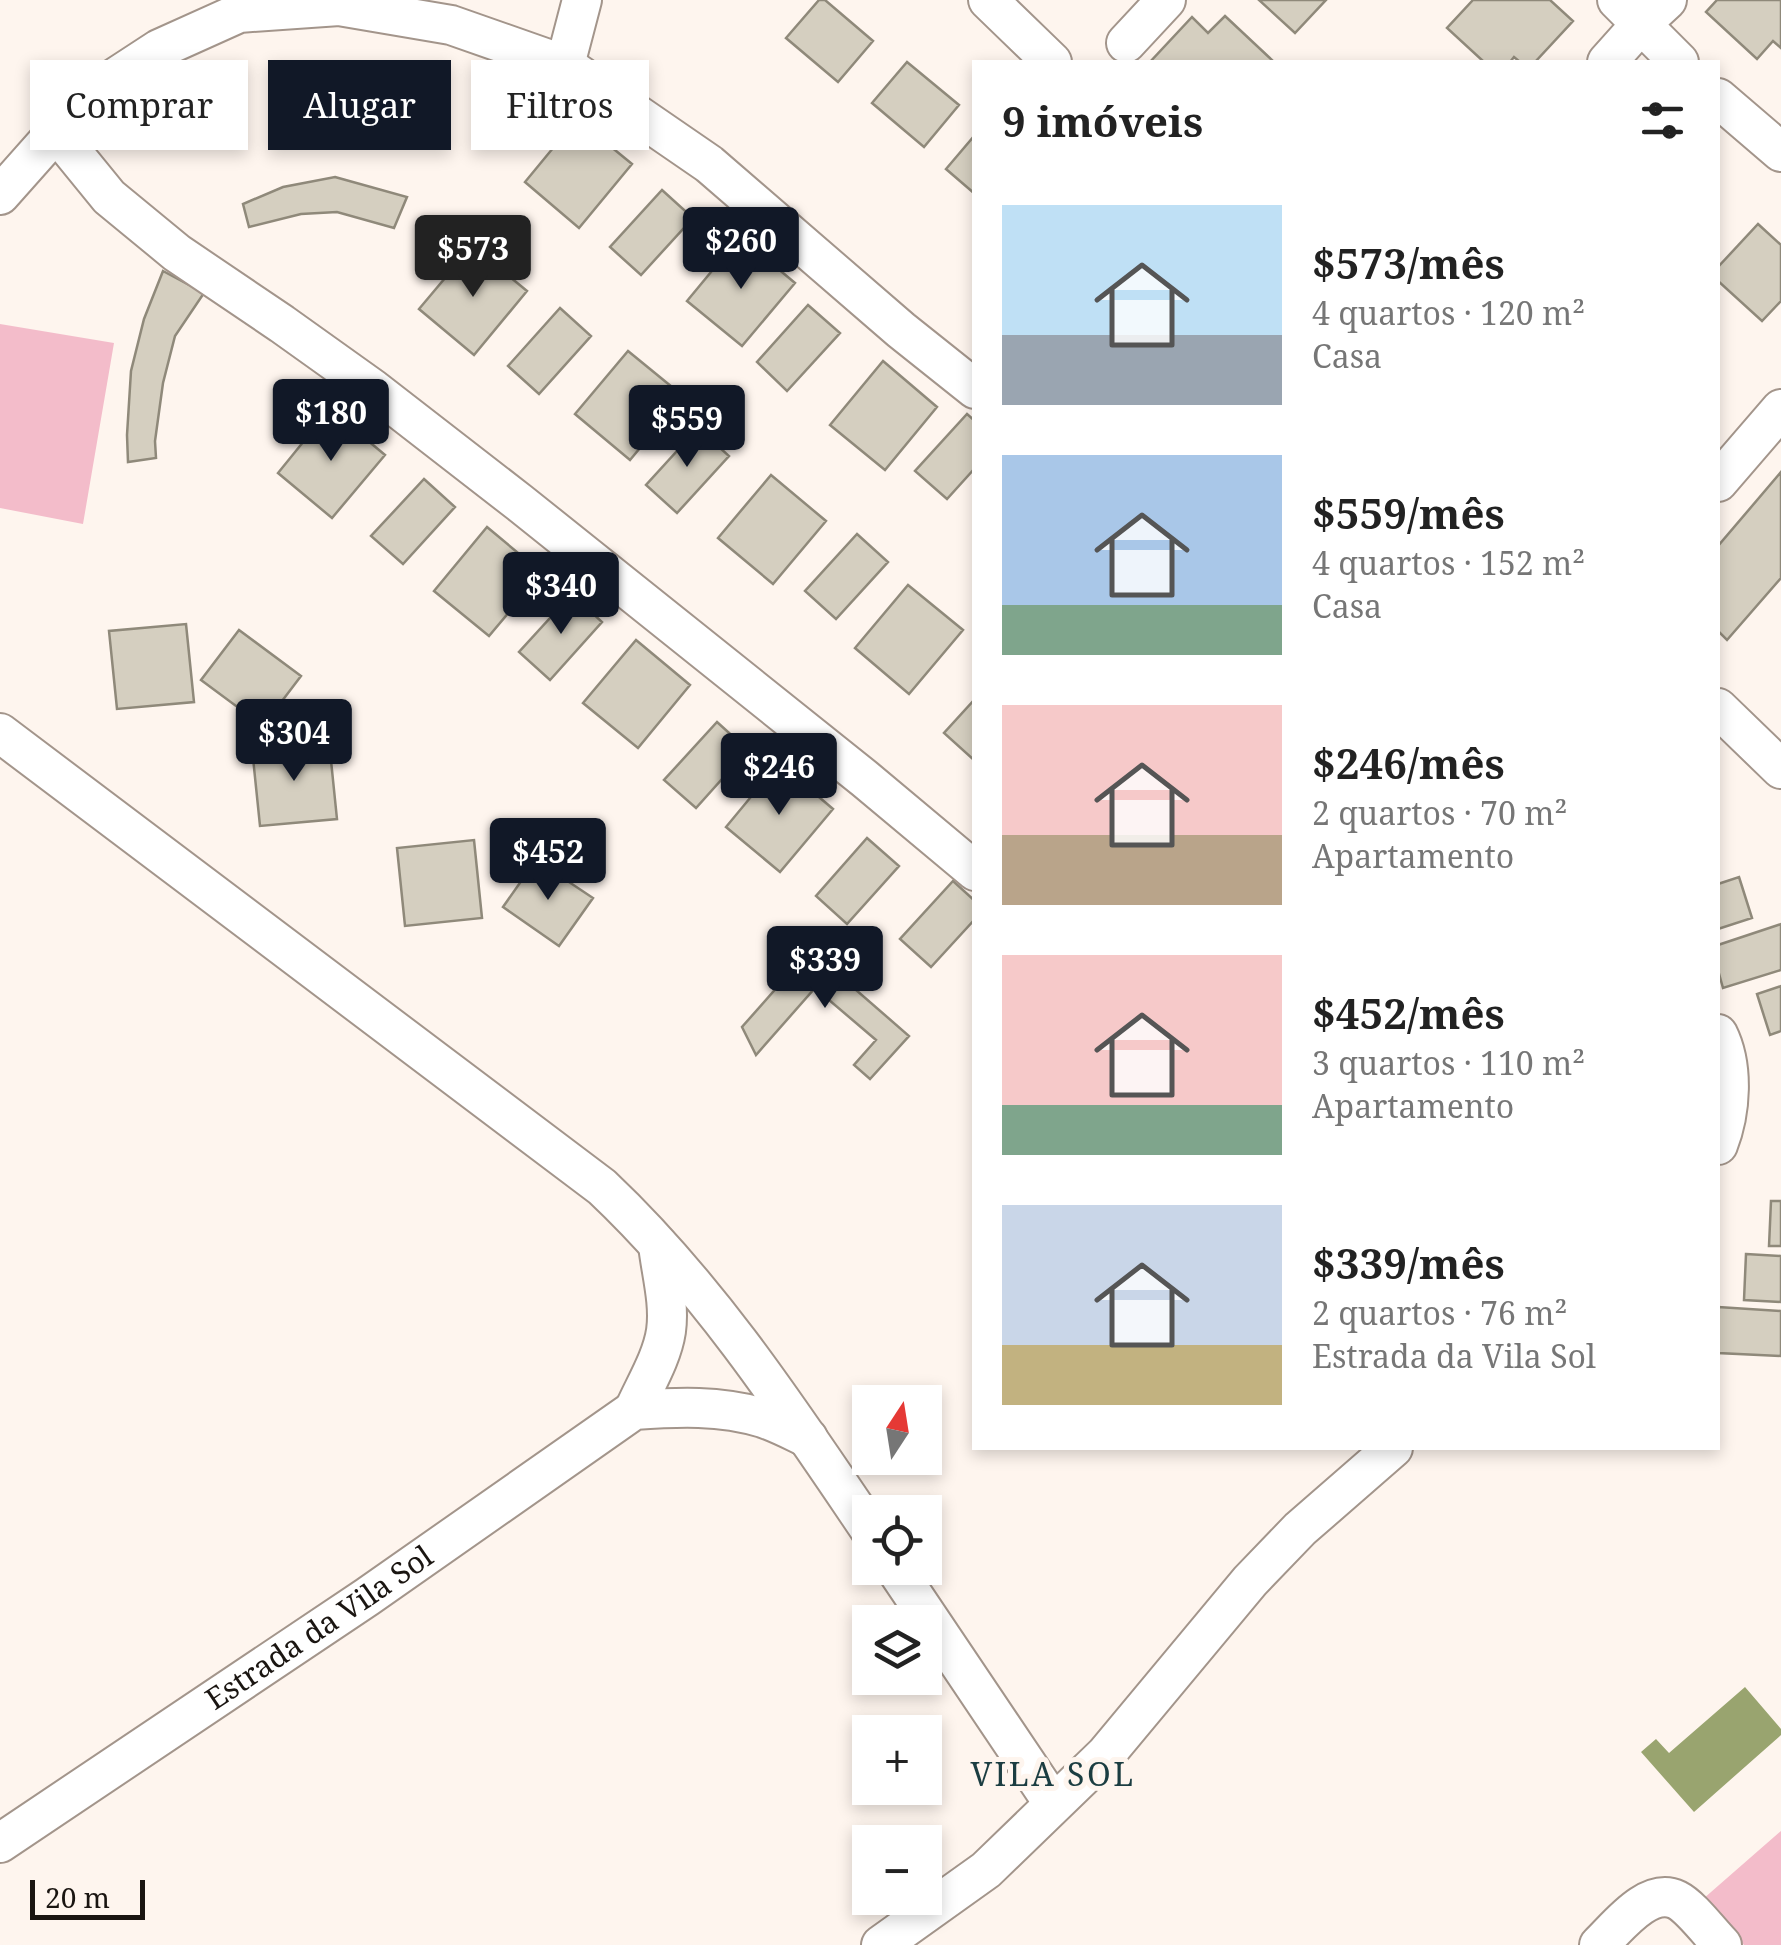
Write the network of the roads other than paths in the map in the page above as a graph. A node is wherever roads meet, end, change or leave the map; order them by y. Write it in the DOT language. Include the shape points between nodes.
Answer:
graph roads {
  1 [pos="582,0"];
  2 [pos="988,0"];
  3 [pos="1166,0"];
  4 [pos="1642,8"];
  5 [pos="1126,44"];
  6 [pos="142,60"];
  7 [pos="551,60"];
  8 [pos="566,60"];
  9 [pos="1050,60"];
  10 [pos="1608,60"];
  11 [pos="1678,60"];
  12 [pos="1720,100"];
  13 [pos="649,123"];
  14 [pos="40,150"];
  15 [pos="71,150"];
  16 [pos="1781,152"];
  17 [pos="0,195"];
  18 [pos="972,387"];
  19 [pos="1781,409"];
  20 [pos="1720,480"];
  21 [pos="1720,710"];
  22 [pos="0,733"];
  23 [pos="1781,768"];
  24 [pos="972,868"];
  25 [pos="1720,1038"];
  26 [pos="1720,1140"];
  27 [pos="658,1244"];
  28 [pos="634,1410"];
  29 [pos="808,1438"];
  30 [pos="1391,1450"];
  31 [pos="852,1503"];
  32 [pos="906,1585"];
  33 [pos="1053,1803"];
  34 [pos="0,1843"];
  35 [pos="881,1945"];
  36 [pos="1599,1945"];
  37 [pos="1722,1945"];
  1 -- 8 [label="street"];
  2 -- 9 [label="street"];
  3 -- 5 [label="street"];
  4 -- 10 [label="street"];
  4 -- 11 [label="street"];
  6 -- 7 [label="street" via="239,13 339,6 451,25"];
  12 -- 16 [label="street"];
  13 -- 18 [label="street" via="709,164"];
  14 -- 17 [label="street"];
  15 -- 24 [label="street" via="109,197 177,254 342,367 520,503"];
  19 -- 20 [label="street"];
  21 -- 23 [label="street"];
  22 -- 27 [label="street" via="563,1155"];
  25 -- 26 [label="street" via="1729,1093"];
  27 -- 28 [label="street" via="666,1331"];
  27 -- 29 [label="street" via="759,1366"];
  28 -- 29 [label="street" via="738,1412"];
  28 -- 34 [label="street, Estrada da Vila Sol"];
  29 -- 31 [label="street"];
  30 -- 33 [label="street" via="1250,1581 1106,1754"];
  32 -- 33 [label="street"];
  33 -- 35 [label="street" via="986,1870"];
  36 -- 37 [label="street" via="1642,1903 1670,1898"];
}
